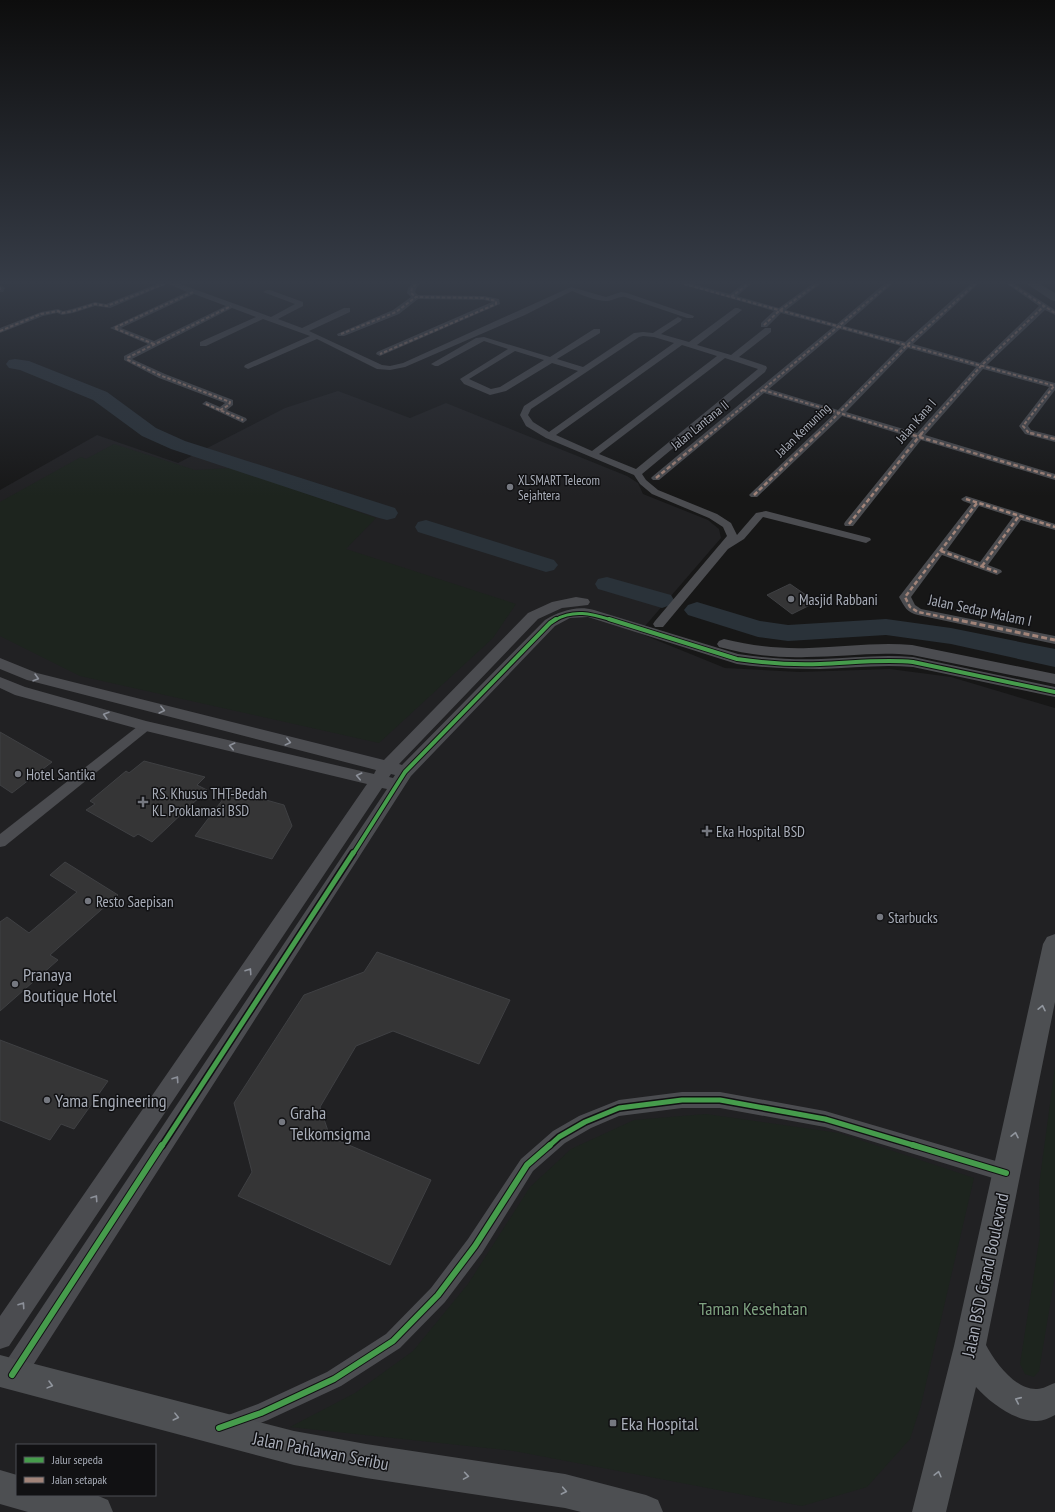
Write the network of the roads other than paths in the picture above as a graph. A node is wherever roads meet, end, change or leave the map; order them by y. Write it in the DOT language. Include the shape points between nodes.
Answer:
graph roads {
  1 [pos="723,354"];
  2 [pos="134,355"];
  3 [pos="276,355"];
  4 [pos="354,355"];
  5 [pos="428,355"];
  6 [pos="452,355"];
  7 [pos="504,355"];
  8 [pos="536,355"];
  9 [pos="558,355"];
  10 [pos="607,355"];
  11 [pos="663,355"];
  12 [pos="725,355"];
  13 [pos="736,355"];
  14 [pos="806,355"];
  15 [pos="898,355"];
  16 [pos="939,355"];
  17 [pos="994,355"];
  18 [pos="733,357"];
  19 [pos="551,359"];
  20 [pos="435,364"];
  21 [pos="982,366"];
  22 [pos="248,367"];
  23 [pos="584,370"];
  24 [pos="1055,386"];
  25 [pos="764,390"];
  26 [pos="206,404"];
  27 [pos="220,410"];
  28 [pos="840,413"];
  29 [pos="243,420"];
  30 [pos="549,436"];
  31 [pos="918,436"];
  32 [pos="1055,440"];
  33 [pos="592,454"];
  34 [pos="637,473"];
  35 [pos="1055,477"];
  36 [pos="656,478"];
  37 [pos="754,495"];
  38 [pos="966,499"];
  39 [pos="977,503"];
  40 [pos="1019,516"];
  41 [pos="849,524"];
  42 [pos="1055,527"];
  43 [pos="866,540"];
  44 [pos="724,549"];
  45 [pos="941,551"];
  46 [pos="982,566"];
  47 [pos="997,572"];
  48 [pos="660,624"];
  49 [pos="685,637"];
  50 [pos="1055,640"];
  51 [pos="0,664"];
  52 [pos="1055,679"];
  53 [pos="0,682"];
  54 [pos="1055,692"];
  55 [pos="146,726"];
  56 [pos="383,774"];
  57 [pos="401,779"];
  58 [pos="0,842"];
  59 [pos="1055,944"];
  60 [pos="210,1029"];
  61 [pos="232,1038"];
  62 [pos="1006,1173"];
  63 [pos="0,1337"];
  64 [pos="970,1346"];
  65 [pos="6,1373"];
  66 [pos="1055,1399"];
  67 [pos="219,1428"];
  68 [pos="0,1487"];
  69 [pos="16,1492"];
  70 [pos="32,1496"];
  71 [pos="96,1512"];
  72 [pos="646,1512"];
  73 [pos="929,1512"];
  1 -- 33 [label="street"];
  2 -- 27 [label="street" via="127,358 128,360 230,402"];
  3 -- 22 [label="street"];
  4 -- 5 [label="street" via="376,366 390,368 405,365"];
  6 -- 20 [label="street"];
  7 -- 19 [label="street" via="464,379 490,392 497,391"];
  8 -- 19 [label="street"];
  9 -- 19 [label="street"];
  10 -- 23 [label="street"];
  11 -- 30 [label="street"];
  12 -- 18 [label="street"];
  13 -- 18 [label="street"];
  14 -- 25 [label="street, Jalan Lantana II"];
  15 -- 28 [label="street, Jalan Kemuning"];
  16 -- 21 [label="street"];
  17 -- 21 [label="street, Jalan Kana I"];
  18 -- 34 [label="street" via="755,364 762,368 762,372"];
  19 -- 23 [label="street"];
  21 -- 24 [label="street"];
  21 -- 31 [label="street, Jalan Kana I"];
  23 -- 30 [label="street" via="527,408 524,415 530,424"];
  24 -- 32 [label="street" via="1023,426 1028,432"];
  25 -- 28 [label="street"];
  25 -- 36 [label="street, Jalan Lantana II"];
  26 -- 27 [label="street"];
  27 -- 29 [label="street"];
  28 -- 31 [label="street"];
  28 -- 37 [label="street, Jalan Kemuning"];
  30 -- 33 [label="street"];
  31 -- 35 [label="street"];
  31 -- 41 [label="street, Jalan Kana I"];
  33 -- 34 [label="street"];
  34 -- 44 [label="street" via="655,492 713,516 727,525 732,536"];
  38 -- 39 [label="street"];
  39 -- 40 [label="street"];
  39 -- 45 [label="street, Jalan Sedap Malam I"];
  40 -- 42 [label="street"];
  40 -- 46 [label="street"];
  43 -- 44 [label="street" via="766,514 760,515 740,537"];
  44 -- 48 [label="street"];
  45 -- 46 [label="street"];
  45 -- 50 [label="street, Jalan Sedap Malam I" via="905,597 910,607 918,612"];
  46 -- 47 [label="street"];
  48 -- 49 [label="street"];
  48 -- 56 [label="street" via="580,601 565,602 545,609 524,625"];
  49 -- 52 [label="street" via="774,652 872,648 912,650"];
  49 -- 54 [label="street" via="737,659 820,664 891,660 913,662"];
  49 -- 57 [label="street" via="589,613 568,612 550,623"];
  51 -- 56 [label="street, one-way" via="32,677"];
  55 -- 53 [label="street, one-way" via="20,691"];
  56 -- 55 [label="street, one-way"];
  55 -- 58 [label="street"];
  56 -- 57 [label="street"];
  60 -- 56 [label="street, one-way"];
  57 -- 61 [label="street"];
  62 -- 59 [label="main road, Jalan BSD Grand Boulevard, one-way"];
  60 -- 61 [label="street"];
  63 -- 60 [label="street, one-way"];
  61 -- 65 [label="street"];
  62 -- 64 [label="main road, Jalan BSD Grand Boulevard"];
  62 -- 67 [label="street" via="825,1119 720,1100 682,1100 620,1108 585,1122 559,1137 527,1165 475,1246 438,1295 393,1341 334,1379 261,1413"];
  66 -- 64 [label="main road, one-way" via="1034,1405 1009,1396 983,1372"];
  73 -- 64 [label="main road, Jalan BSD Grand Boulevard, one-way"];
  65 -- 67 [label="main road, Jalan Pahlawan Seribu, one-way"];
  67 -- 72 [label="main road, Jalan Pahlawan Seribu, one-way" via="294,1448 366,1461 565,1490"];
  68 -- 69 [label="main road"];
  70 -- 71 [label="main road"];
}
